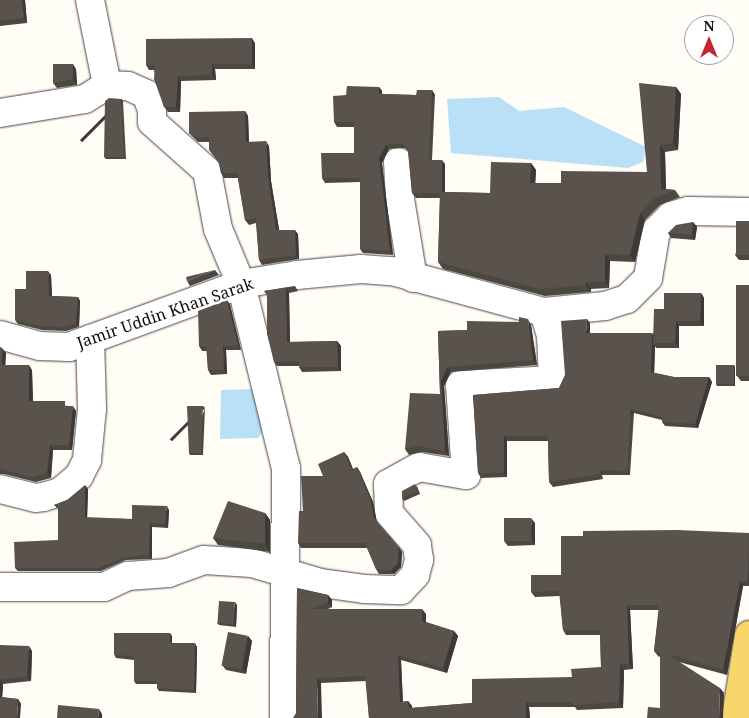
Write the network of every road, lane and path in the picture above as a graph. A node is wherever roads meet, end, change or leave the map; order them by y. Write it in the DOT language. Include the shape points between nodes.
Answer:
graph roads {
  1 [pos="90,0"];
  2 [pos="107,85"];
  3 [pos="0,114"];
  4 [pos="398,162"];
  5 [pos="749,212"];
  6 [pos="413,278"];
  7 [pos="241,284"];
  8 [pos="544,312"];
  9 [pos="0,335"];
  10 [pos="90,339"];
  11 [pos="0,489"];
  12 [pos="285,572"];
  13 [pos="0,587"];
  14 [pos="749,635"];
  15 [pos="284,718"];
  16 [pos="736,718"];
  1 -- 2 [label="street"];
  2 -- 3 [label="street" via="85,99"];
  2 -- 7 [label="street" via="128,86 146,94 152,110 152,122 207,171 218,229"];
  4 -- 6 [label="street" via="400,199"];
  5 -- 8 [label="street, Jamir Uddin Khan Sarak" via="688,211 671,216 656,231 648,278 627,299 606,306"];
  6 -- 7 [label="street, Jamir Uddin Khan Sarak" via="392,270 361,269 297,274"];
  6 -- 8 [label="street, Jamir Uddin Khan Sarak"];
  7 -- 10 [label="street, Jamir Uddin Khan Sarak"];
  7 -- 12 [label="street" via="286,468"];
  8 -- 12 [label="street" via="551,336 553,380 460,385 466,475 419,467 388,484 389,513 417,544 419,560 415,576 401,590 356,588"];
  9 -- 10 [label="street, Jamir Uddin Khan Sarak" via="40,346 68,347"];
  10 -- 11 [label="street" via="92,409 88,460 79,476 60,492 43,497"];
  12 -- 13 [label="street" via="252,563 204,560 168,573 128,576 104,587"];
  12 -- 15 [label="street"];
  14 -- 16 [label="main road"];
}
